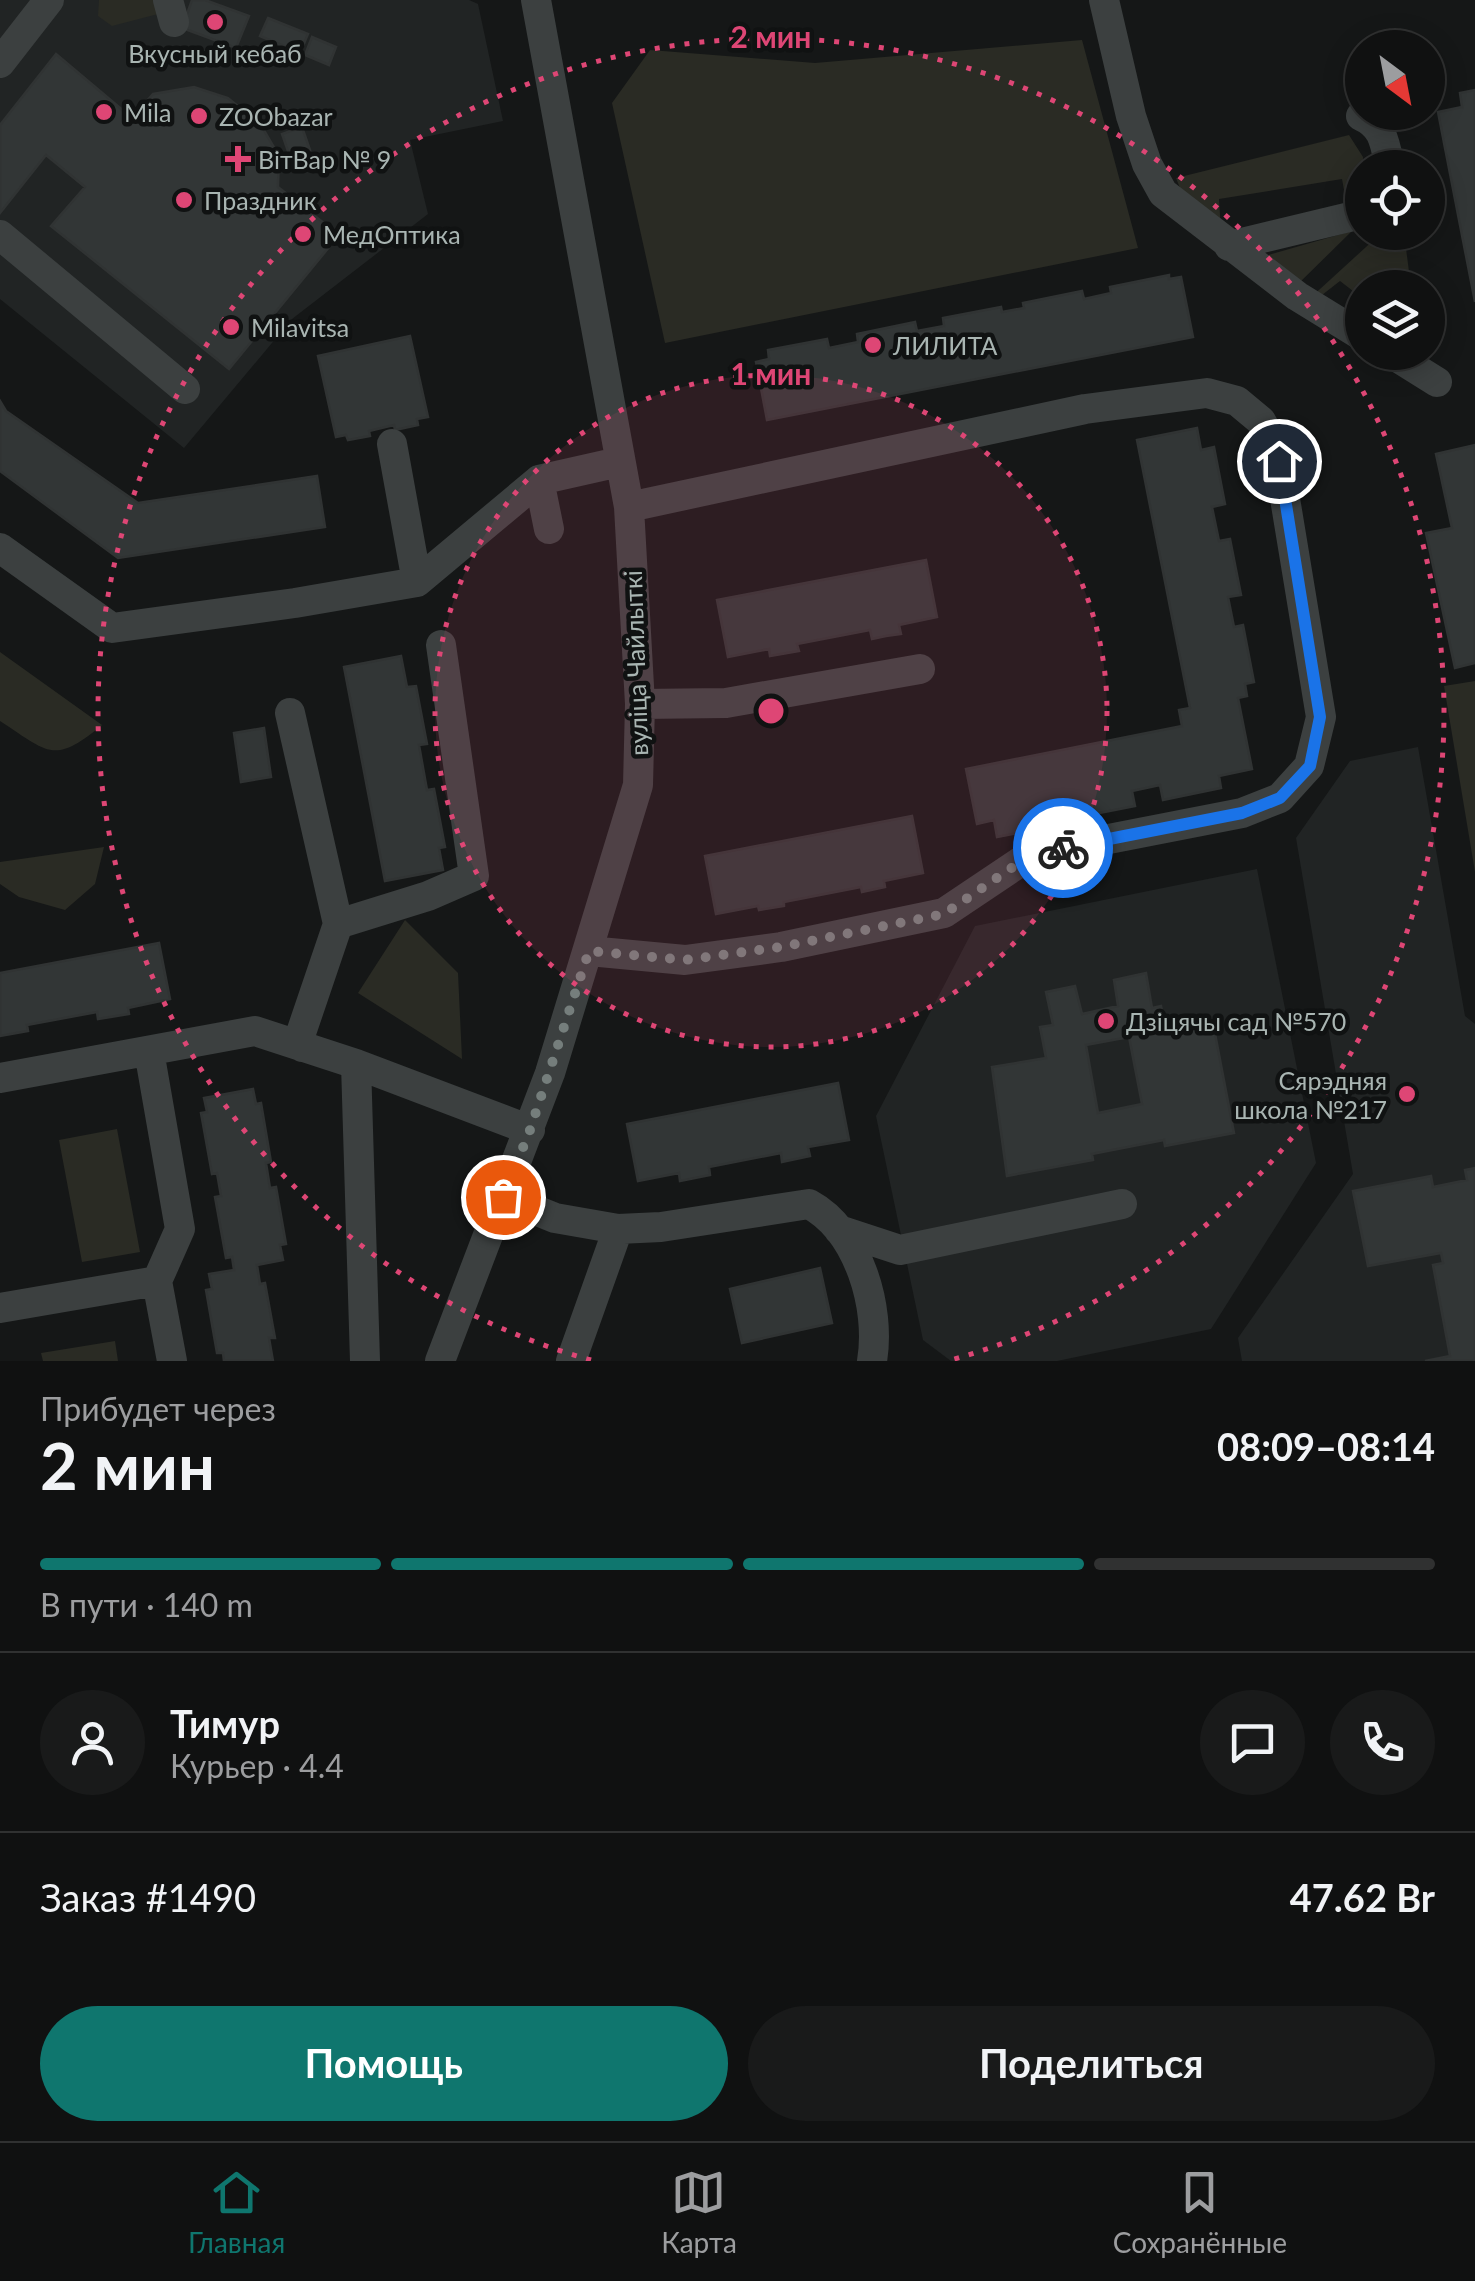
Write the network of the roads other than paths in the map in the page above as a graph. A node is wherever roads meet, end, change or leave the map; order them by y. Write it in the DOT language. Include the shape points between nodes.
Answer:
graph roads {
  1 [pos="48,0"];
  2 [pos="536,0"];
  3 [pos="1104,0"];
  4 [pos="0,63"];
  5 [pos="1345,218"];
  6 [pos="0,236"];
  7 [pos="1229,246"];
  8 [pos="1345,326"];
  9 [pos="1418,370"];
  10 [pos="1438,382"];
  11 [pos="186,389"];
  12 [pos="392,444"];
  13 [pos="618,462"];
  14 [pos="539,480"];
  15 [pos="629,507"];
  16 [pos="548,529"];
  17 [pos="0,548"];
  18 [pos="417,582"];
  19 [pos="441,645"];
  20 [pos="920,669"];
  21 [pos="640,704"];
  22 [pos="290,713"];
  23 [pos="338,924"];
  24 [pos="589,951"];
  25 [pos="302,1047"];
  26 [pos="148,1051"];
  27 [pos="356,1064"];
  28 [pos="0,1078"];
  29 [pos="530,1130"];
  30 [pos="503,1197"];
  31 [pos="1122,1204"];
  32 [pos="618,1229"];
  33 [pos="839,1230"];
  34 [pos="157,1280"];
  35 [pos="0,1308"];
  36 [pos="172,1361"];
  37 [pos="365,1361"];
  38 [pos="440,1361"];
  39 [pos="571,1361"];
  40 [pos="872,1361"];
  1 -- 4 [label="street"];
  2 -- 13 [label="street, вуліца Чайлыткі"];
  3 -- 7 [label="street" via="1146,164 1163,194"];
  5 -- 7 [label="street"];
  6 -- 11 [label="street"];
  7 -- 8 [label="street"];
  9 -- 10 [label="street"];
  12 -- 18 [label="street"];
  13 -- 14 [label="street"];
  13 -- 15 [label="street, вуліца Чайлыткі"];
  14 -- 16 [label="street"];
  14 -- 18 [label="street"];
  15 -- 21 [label="street, вуліца Чайлыткі"];
  15 -- 24 [label="street" via="1085,409 1207,393 1238,401 1261,420 1277,450 1320,717 1310,766 1280,798 1242,813 1032,854 944,914 685,960"];
  17 -- 18 [label="street" via="112,628"];
  19 -- 23 [label="street" via="474,876"];
  20 -- 21 [label="street" via="726,703"];
  21 -- 24 [label="street, вуліца Чайлыткі" via="638,786"];
  22 -- 23 [label="street"];
  23 -- 25 [label="street"];
  24 -- 29 [label="street, вуліца Чайлыткі"];
  25 -- 26 [label="street" via="255,1031"];
  25 -- 27 [label="street"];
  26 -- 28 [label="street"];
  26 -- 34 [label="street" via="180,1229"];
  27 -- 29 [label="street"];
  27 -- 37 [label="street"];
  29 -- 30 [label="street, вуліца Чайлыткі"];
  30 -- 32 [label="street" via="555,1218"];
  30 -- 38 [label="street, вуліца Чайлыткі"];
  31 -- 33 [label="street" via="900,1250"];
  32 -- 33 [label="street" via="809,1204"];
  32 -- 39 [label="street"];
  33 -- 40 [label="street" via="866,1286"];
  34 -- 35 [label="street"];
  34 -- 36 [label="street"];
}
